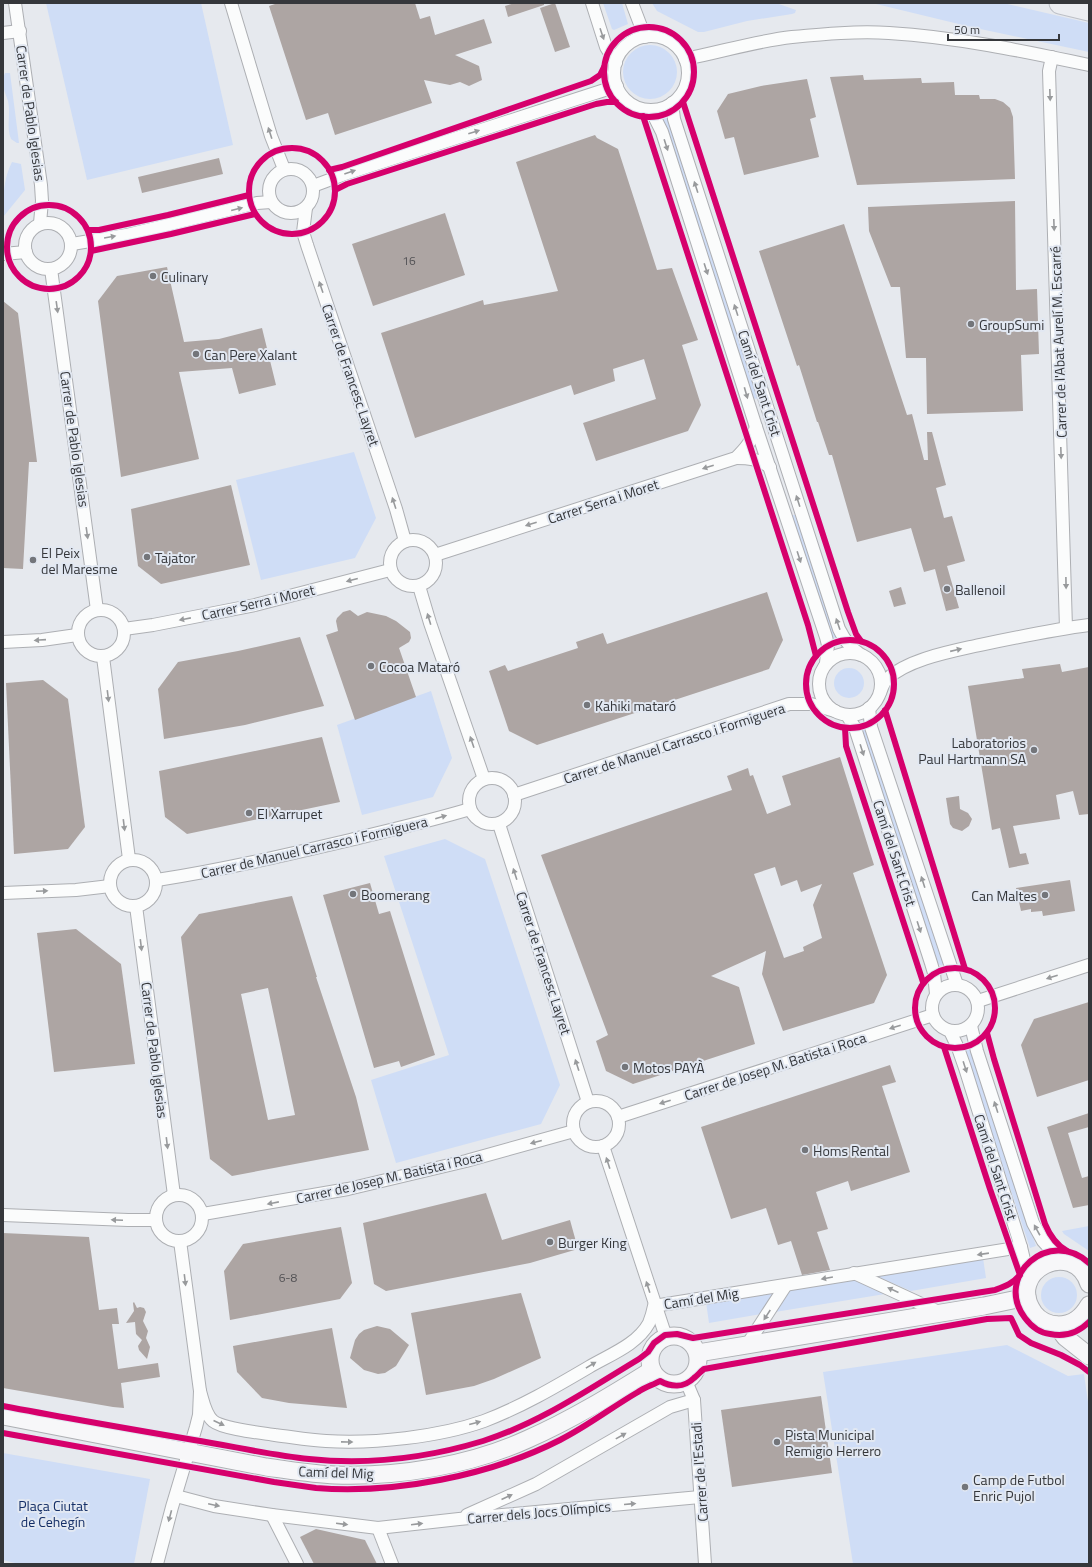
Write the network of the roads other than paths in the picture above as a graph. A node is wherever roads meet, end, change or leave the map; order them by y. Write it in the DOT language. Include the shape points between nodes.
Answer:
graph roads {
  1 [pos="15,3"];
  2 [pos="231,3"];
  3 [pos="592,3"];
  4 [pos="632,3"];
  5 [pos="1060,3"];
  6 [pos="1089,10"];
  7 [pos="20,31"];
  8 [pos="3,33"];
  9 [pos="645,37"];
  10 [pos="1052,57"];
  11 [pos="685,59"];
  12 [pos="616,63"];
  13 [pos="1089,64"];
  14 [pos="617,86"];
  15 [pos="672,103"];
  16 [pos="651,110"];
  17 [pos="284,169"];
  18 [pos="313,186"];
  19 [pos="271,202"];
  20 [pos="306,208"];
  21 [pos="40,223"];
  22 [pos="72,244"];
  23 [pos="26,252"];
  24 [pos="3,254"];
  25 [pos="51,269"];
  26 [pos="756,427"];
  27 [pos="736,458"];
  28 [pos="770,467"];
  29 [pos="405,541"];
  30 [pos="435,555"];
  31 [pos="390,570"];
  32 [pos="419,586"];
  33 [pos="97,610"];
  34 [pos="1089,625"];
  35 [pos="1066,628"];
  36 [pos="124,629"];
  37 [pos="77,635"];
  38 [pos="3,642"];
  39 [pos="861,655"];
  40 [pos="104,657"];
  41 [pos="826,663"];
  42 [pos="880,693"];
  43 [pos="869,708"];
  44 [pos="834,711"];
  45 [pos="847,715"];
  46 [pos="484,779"];
  47 [pos="514,795"];
  48 [pos="470,808"];
  49 [pos="499,824"];
  50 [pos="129,859"];
  51 [pos="157,880"];
  52 [pos="110,886"];
  53 [pos="3,893"];
  54 [pos="136,906"];
  55 [pos="1089,965"];
  56 [pos="958,985"];
  57 [pos="936,994"];
  58 [pos="978,1001"];
  59 [pos="933,1015"];
  60 [pos="971,1026"];
  61 [pos="950,1031"];
  62 [pos="588,1102"];
  63 [pos="618,1117"];
  64 [pos="574,1131"];
  65 [pos="603,1146"];
  66 [pos="174,1195"];
  67 [pos="203,1214"];
  68 [pos="3,1215"];
  69 [pos="156,1220"];
  70 [pos="180,1241"];
  71 [pos="1021,1247"];
  72 [pos="1061,1261"];
  73 [pos="854,1273"];
  74 [pos="1088,1280"];
  75 [pos="786,1285"];
  76 [pos="1028,1289"];
  77 [pos="1089,1305"];
  78 [pos="654,1306"];
  79 [pos="941,1313"];
  80 [pos="1056,1325"];
  81 [pos="666,1337"];
  82 [pos="747,1345"];
  83 [pos="698,1353"];
  84 [pos="1089,1356"];
  85 [pos="652,1370"];
  86 [pos="686,1381"];
  87 [pos="200,1391"];
  88 [pos="694,1400"];
  89 [pos="3,1416"];
  90 [pos="190,1452"];
  91 [pos="176,1496"];
  92 [pos="700,1497"];
  93 [pos="272,1515"];
  94 [pos="459,1519"];
  95 [pos="378,1528"];
  96 [pos="158,1564"];
  97 [pos="297,1564"];
  98 [pos="392,1564"];
  99 [pos="705,1564"];
  1 -- 7 [label="street, Carrer de Pablo Iglesias"];
  17 -- 2 [label="street, one-way" via="271,136"];
  3 -- 12 [label="street, one-way" via="606,47"];
  4 -- 9 [label="street"];
  5 -- 6 [label="highway"];
  7 -- 8 [label="street"];
  7 -- 21 [label="street, Carrer de Pablo Iglesias" via="41,185"];
  9 -- 11 [label="street" via="665,39 680,51"];
  9 -- 12 [label="street" via="626,46"];
  10 -- 11 [label="street" via="934,37 887,33 791,37"];
  10 -- 13 [label="street"];
  10 -- 35 [label="street, Carrer de l'Abat Aurelí M. Escarré, one-way" via="1049,71"];
  11 -- 15 [label="street" via="687,81 684,90"];
  12 -- 14 [label="street" via="614,72"];
  14 -- 16 [label="street" via="621,94 632,104"];
  18 -- 14 [label="street, one-way"];
  15 -- 16 [label="street"];
  39 -- 15 [label="street, Camí del Sant Crist, one-way" via="845,640 840,629 674,119"];
  16 -- 26 [label="street, Camí del Sant Crist, one-way" via="662,132"];
  17 -- 18 [label="street" via="302,171 309,177"];
  17 -- 19 [label="street" via="275,175 270,184"];
  18 -- 20 [label="street" via="312,200"];
  19 -- 20 [label="street" via="284,212 299,212"];
  22 -- 19 [label="street, one-way" via="126,235 257,203"];
  29 -- 20 [label="street, Carrer de Francesc Layret, one-way" via="303,232"];
  21 -- 22 [label="street" via="51,222 61,226"];
  21 -- 23 [label="street" via="27,235"];
  22 -- 25 [label="street" via="66,260 60,266"];
  23 -- 24 [label="street"];
  23 -- 25 [label="street" via="29,260 35,265"];
  25 -- 33 [label="street, Carrer de Pablo Iglesias, one-way"];
  26 -- 27 [label="street, Carrer Serra i Moret" via="749,445"];
  26 -- 28 [label="street, Camí del Sant Crist"];
  27 -- 28 [label="street" via="754,458"];
  27 -- 30 [label="street, Carrer Serra i Moret, one-way"];
  28 -- 41 [label="street, Camí del Sant Crist, one-way" via="828,646"];
  29 -- 30 [label="street" via="423,542"];
  29 -- 31 [label="street" via="397,545 392,552"];
  30 -- 32 [label="street" via="436,563 432,577"];
  31 -- 32 [label="street" via="398,582"];
  31 -- 36 [label="street, Carrer Serra i Moret, one-way" via="255,605"];
  46 -- 32 [label="street, one-way"];
  33 -- 36 [label="street" via="114,614"];
  33 -- 37 [label="street" via="85,616"];
  34 -- 35 [label="street"];
  42 -- 35 [label="street, one-way" via="885,681 918,661 951,651"];
  36 -- 40 [label="street" via="122,644"];
  37 -- 38 [label="street, one-way"];
  37 -- 40 [label="street" via="79,643 89,654"];
  39 -- 41 [label="street" via="842,654"];
  39 -- 42 [label="street" via="876,667 881,684"];
  40 -- 50 [label="street, one-way"];
  41 -- 44 [label="street" via="821,671 818,687 824,701"];
  42 -- 43 [label="street"];
  43 -- 45 [label="street"];
  56 -- 43 [label="street, Camí del Sant Crist, one-way" via="871,727"];
  44 -- 45 [label="street"];
  44 -- 47 [label="street, Carrer de Manuel Carrasco i Formiguera" via="811,704 789,704"];
  45 -- 57 [label="street, Camí del Sant Crist, one-way" via="855,728 932,963"];
  46 -- 47 [label="street" via="499,779 511,788"];
  46 -- 48 [label="street" via="478,782 470,794"];
  47 -- 49 [label="street" via="516,801 513,812"];
  48 -- 49 [label="street" via="481,822"];
  51 -- 48 [label="street, Carrer de Manuel Carrasco i Formiguera, one-way" via="286,856 436,819"];
  62 -- 49 [label="street, Carrer de Francesc Layret, one-way"];
  50 -- 51 [label="street" via="147,864 154,871"];
  50 -- 52 [label="street" via="117,866"];
  51 -- 54 [label="street" via="154,894 144,904"];
  53 -- 52 [label="street, one-way"];
  52 -- 54 [label="street" via="122,903"];
  54 -- 66 [label="street, Carrer de Pablo Iglesias, one-way"];
  55 -- 58 [label="street, one-way"];
  56 -- 57 [label="street" via="946,987"];
  56 -- 58 [label="street" via="970,990"];
  57 -- 59 [label="street"];
  58 -- 60 [label="street" via="978,1014"];
  59 -- 61 [label="street" via="939,1026"];
  59 -- 63 [label="street, Carrer de Josep M. Batista i Roca, one-way"];
  60 -- 61 [label="street" via="961,1031"];
  72 -- 60 [label="street, Camí del Sant Crist, one-way" via="1043,1241 1034,1223"];
  61 -- 71 [label="street, Camí del Sant Crist, one-way" via="965,1068"];
  62 -- 63 [label="street" via="603,1102 615,1110"];
  62 -- 64 [label="street" via="575,1113 572,1125"];
  63 -- 65 [label="street" via="617,1135 609,1144"];
  64 -- 65 [label="street" via="578,1139 590,1147"];
  64 -- 67 [label="street, Carrer de Josep M. Batista i Roca, one-way" via="466,1161 348,1189"];
  78 -- 65 [label="street, one-way"];
  66 -- 67 [label="street" via="193,1198"];
  66 -- 69 [label="street" via="162,1201 156,1213"];
  67 -- 70 [label="street" via="200,1230 195,1236"];
  69 -- 68 [label="street, one-way"];
  69 -- 70 [label="street" via="164,1235"];
  70 -- 87 [label="street, one-way"];
  71 -- 73 [label="street, Camí del Mig, one-way"];
  71 -- 76 [label="street, Camí del Sant Crist"];
  72 -- 74 [label="street" via="1079,1268"];
  72 -- 76 [label="street" via="1042,1266 1035,1272"];
  73 -- 75 [label="street, Camí del Mig, one-way"];
  79 -- 73 [label="street, one-way"];
  75 -- 78 [label="street, Camí del Mig"];
  75 -- 82 [label="street, one-way"];
  76 -- 79 [label="street" via="984,1306"];
  76 -- 80 [label="street" via="1030,1308 1036,1316"];
  77 -- 80 [label="street" via="1084,1314 1076,1320"];
  78 -- 81 [label="street"];
  87 -- 78 [label="street, Camí del Mig, one-way" via="207,1414 214,1422 250,1432 352,1442 446,1431 484,1421 518,1406 624,1347 640,1335 649,1323"];
  79 -- 82 [label="street"];
  80 -- 84 [label="street" via="1065,1337"];
  81 -- 83 [label="street" via="685,1338"];
  81 -- 85 [label="street" via="659,1340 651,1352"];
  82 -- 83 [label="street"];
  83 -- 86 [label="street" via="699,1360 695,1372"];
  85 -- 86 [label="street" via="665,1382 679,1384"];
  85 -- 90 [label="street, Camí del Mig" via="527,1440 469,1460 409,1472 373,1475 320,1474 266,1467"];
  86 -- 88 [label="street, Carrer de l'Estadi"];
  87 -- 90 [label="street" via="199,1415"];
  88 -- 92 [label="street, Carrer de l'Estadi"];
  94 -- 88 [label="street, one-way" via="536,1484 670,1407"];
  89 -- 90 [label="street, Camí del Mig"];
  90 -- 91 [label="street"];
  91 -- 93 [label="street, one-way" via="214,1506"];
  91 -- 96 [label="street, one-way"];
  94 -- 92 [label="street, Carrer dels Jocs Olímpics, one-way"];
  92 -- 99 [label="street, Carrer de l'Estadi"];
  93 -- 95 [label="street, one-way"];
  93 -- 97 [label="street"];
  95 -- 94 [label="street, Carrer dels Jocs Olímpics, one-way"];
  95 -- 98 [label="street"];
}
